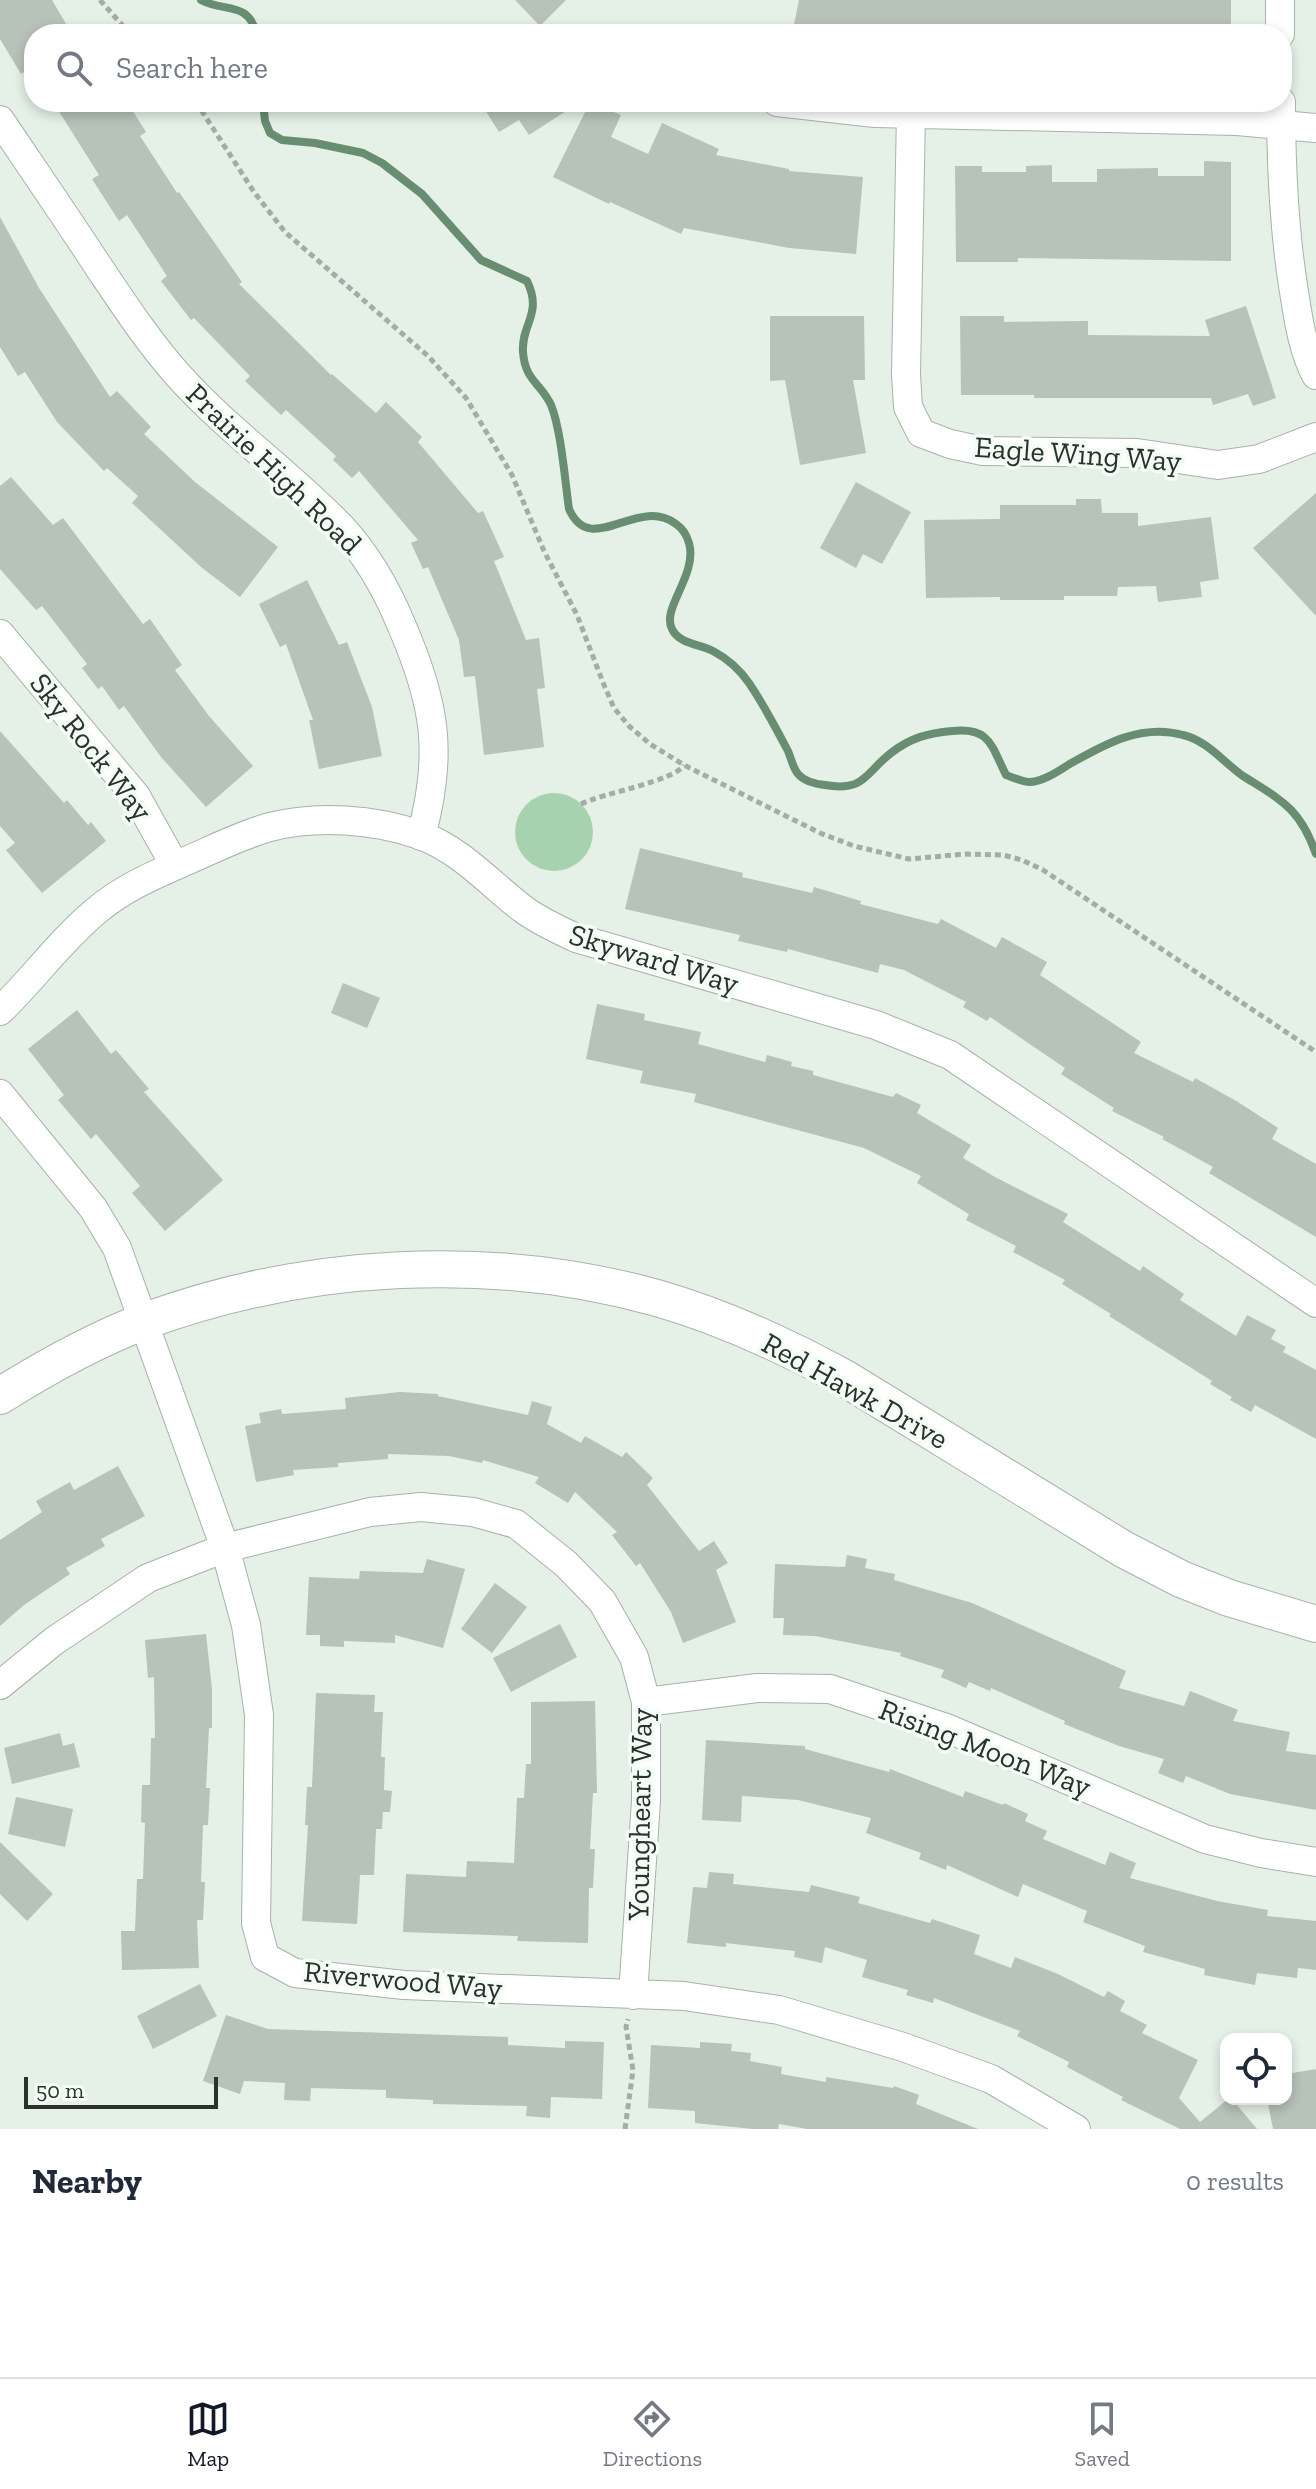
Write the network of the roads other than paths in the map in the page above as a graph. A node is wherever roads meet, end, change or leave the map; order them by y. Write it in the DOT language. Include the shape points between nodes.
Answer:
graph roads {
  1 [pos="1280,0"];
  2 [pos="1280,24"];
  3 [pos="866,112"];
  4 [pos="1281,112"];
  5 [pos="911,113"];
  6 [pos="1316,128"];
  7 [pos="4,136"];
  8 [pos="1316,375"];
  9 [pos="1316,437"];
  10 [pos="0,634"];
  11 [pos="421,836"];
  12 [pos="175,866"];
  13 [pos="0,1011"];
  14 [pos="0,1094"];
  15 [pos="1316,1303"];
  16 [pos="144,1322"];
  17 [pos="0,1396"];
  18 [pos="225,1548"];
  19 [pos="1316,1624"];
  20 [pos="0,1685"];
  21 [pos="646,1702"];
  22 [pos="1316,1862"];
  23 [pos="633,1995"];
  24 [pos="1076,2129"];
  1 -- 2 [label="street"];
  3 -- 5 [label="street"];
  4 -- 5 [label="street"];
  4 -- 6 [label="street"];
  4 -- 8 [label="street" via="1289,265"];
  5 -- 9 [label="street, Eagle Wing Way" via="906,374 908,407 921,433 983,451 1137,453 1218,465 1259,459"];
  7 -- 11 [label="street, Prairie High Road" via="176,373 236,435 341,527 376,571 419,664 433,720 434,774"];
  10 -- 12 [label="street, Sky Rock Way" via="136,796"];
  11 -- 12 [label="street, Skyward Way" via="366,824 300,821 238,838"];
  11 -- 15 [label="street, Skyward Way" via="471,864 538,919 576,938 876,1025 950,1055"];
  12 -- 13 [label="street, Skyward Way" via="140,881 97,910"];
  14 -- 16 [label="street, Riverwood Way" via="93,1208 117,1248"];
  16 -- 17 [label="street, Red Hawk Drive"];
  16 -- 18 [label="street, Riverwood Way"];
  16 -- 19 [label="street, Red Hawk Drive" via="255,1291 411,1269 517,1273 657,1298 800,1354 1181,1579"];
  18 -- 20 [label="street, Youngheart Way" via="148,1578 54,1641"];
  18 -- 21 [label="street, Youngheart Way" via="370,1512 421,1507 473,1512 516,1524 602,1601 634,1657"];
  18 -- 23 [label="street, Riverwood Way" via="246,1625 259,1715 256,1923 265,1957 295,1973 404,1985"];
  21 -- 22 [label="street, Rising Moon Way" via="757,1688 830,1689 949,1729 1205,1839"];
  21 -- 23 [label="street, Youngheart Way" via="646,1801"];
  23 -- 24 [label="street, Riverwood Way" via="684,1996 779,2010 875,2038 991,2079"];
}
